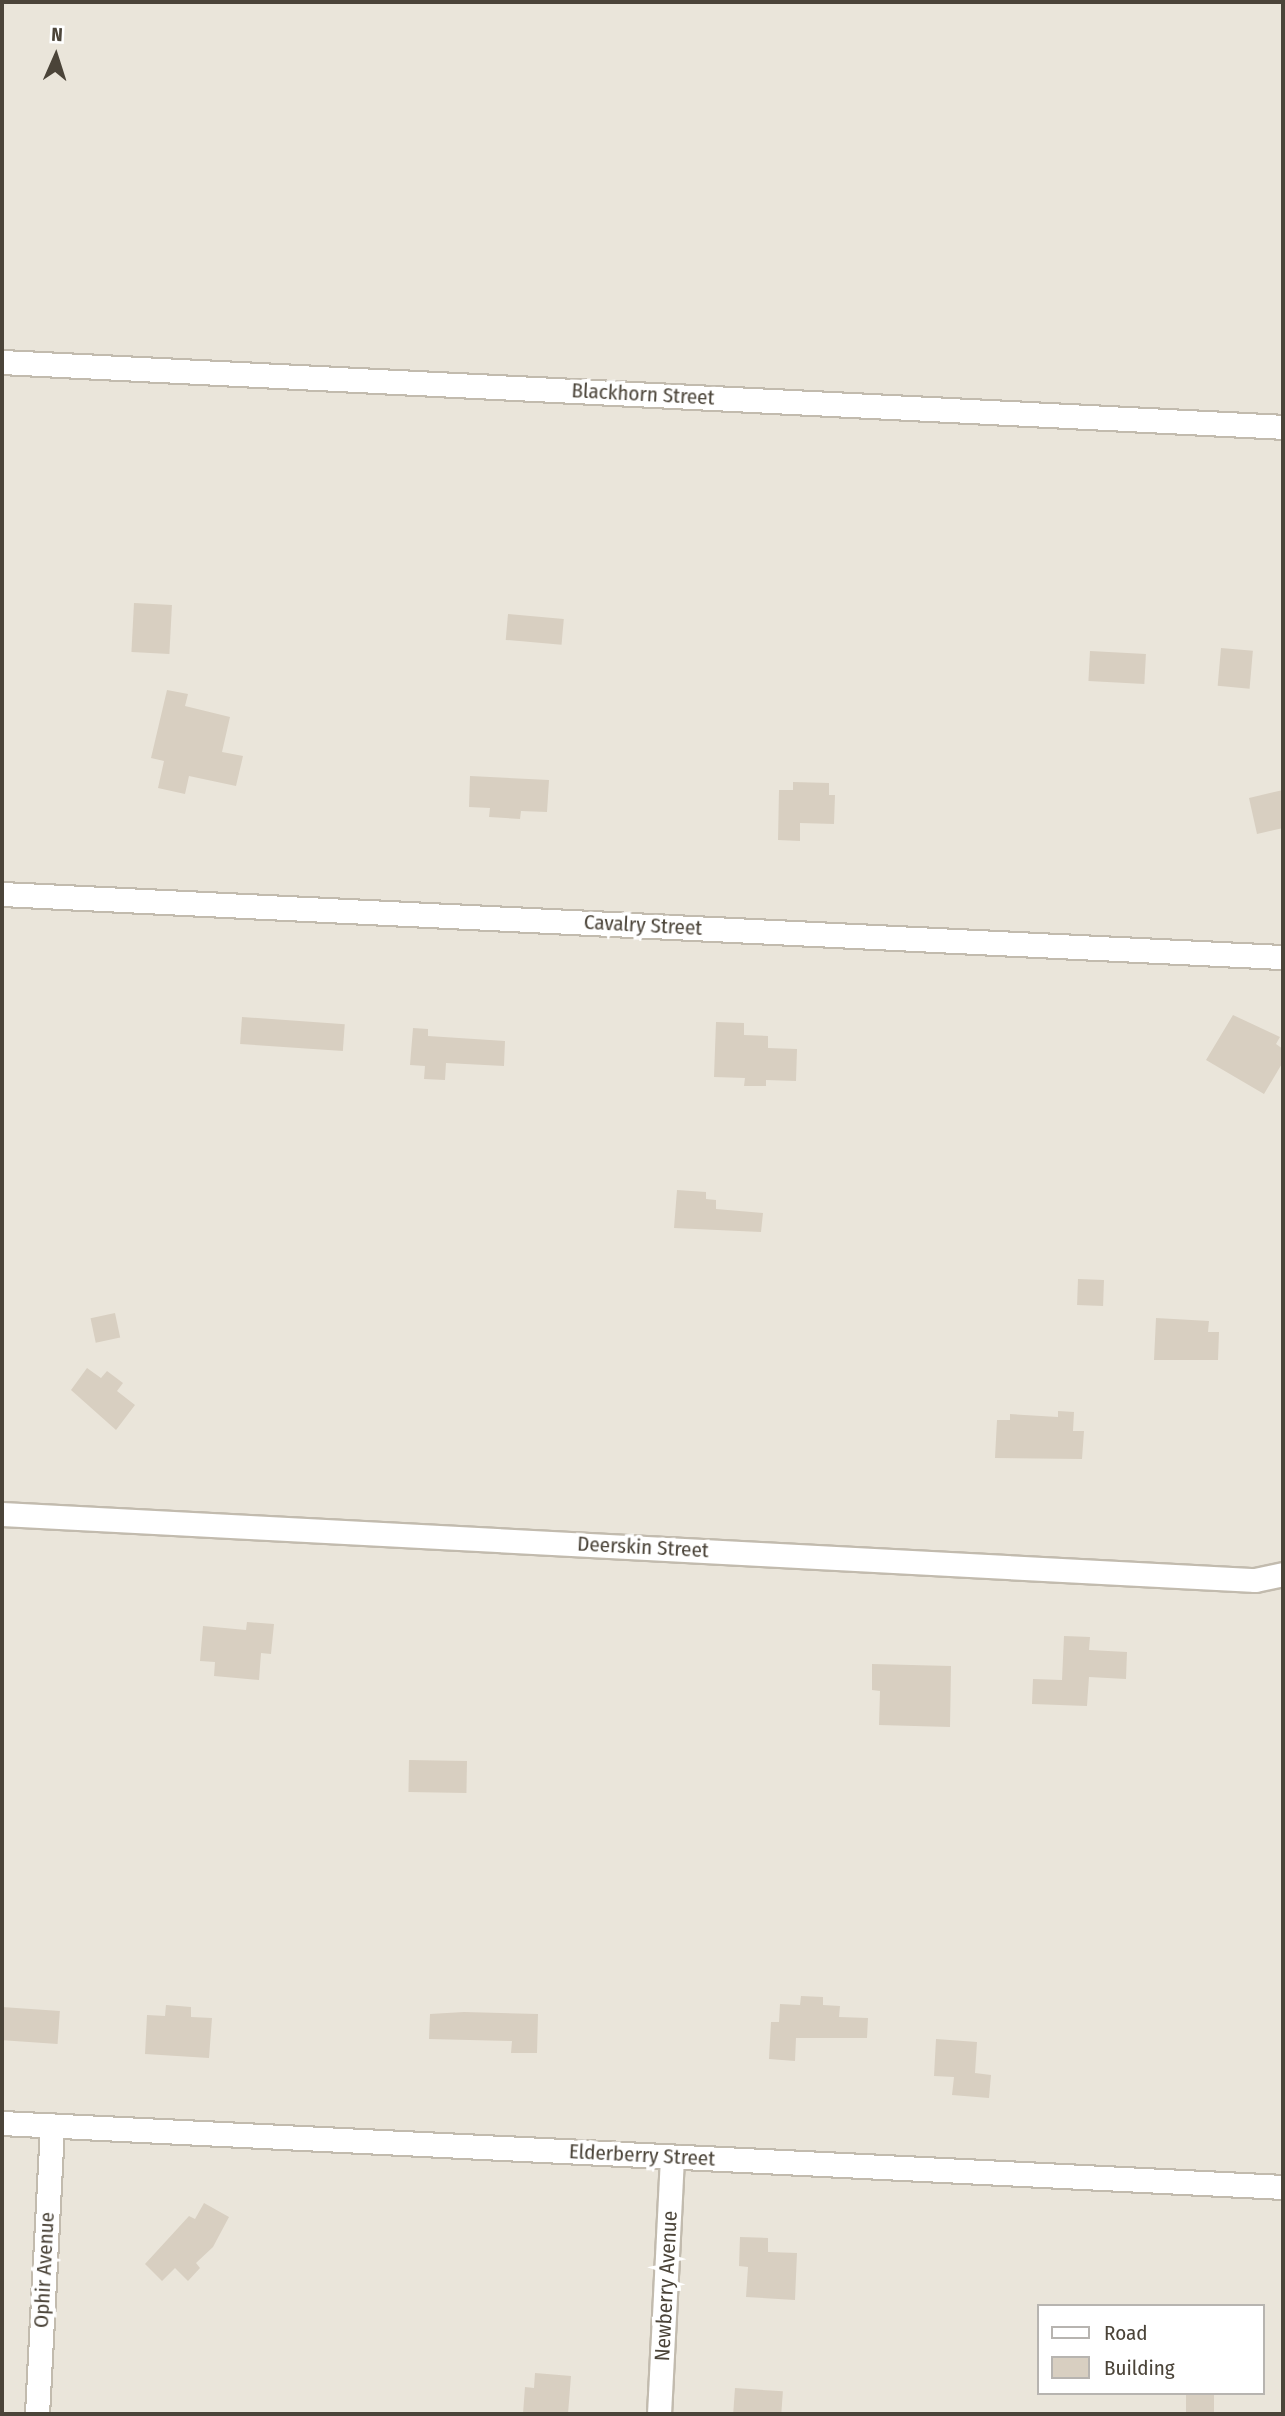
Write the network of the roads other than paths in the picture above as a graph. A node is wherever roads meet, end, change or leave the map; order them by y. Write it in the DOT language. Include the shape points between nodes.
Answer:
graph roads {
  1 [pos="2,362"];
  2 [pos="1283,427"];
  3 [pos="2,894"];
  4 [pos="1283,957"];
  5 [pos="2,1514"];
  6 [pos="1283,1574"];
  7 [pos="2,2123"];
  8 [pos="52,2125"];
  9 [pos="672,2157"];
  10 [pos="1283,2187"];
  11 [pos="37,2414"];
  12 [pos="659,2414"];
  1 -- 2 [label="street, Blackhorn Street"];
  3 -- 4 [label="street, Cavalry Street"];
  5 -- 6 [label="street, Deerskin Street" via="1255,1580"];
  7 -- 8 [label="street, Elderberry Street"];
  8 -- 9 [label="street, Elderberry Street"];
  8 -- 11 [label="street, Ophir Avenue"];
  9 -- 10 [label="street, Elderberry Street"];
  9 -- 12 [label="street, Newberry Avenue"];
}
